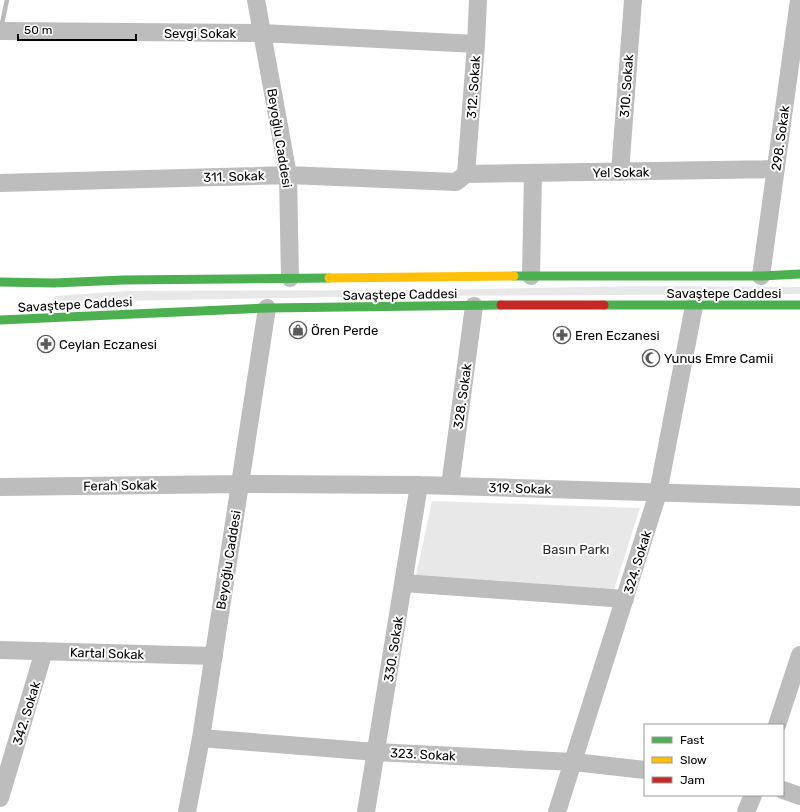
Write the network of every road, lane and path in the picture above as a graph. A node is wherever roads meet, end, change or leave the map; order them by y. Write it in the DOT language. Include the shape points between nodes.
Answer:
graph roads {
  1 [pos="256,0"];
  2 [pos="478,0"];
  3 [pos="632,0"];
  4 [pos="799,0"];
  5 [pos="0,32"];
  6 [pos="262,33"];
  7 [pos="476,44"];
  8 [pos="794,80"];
  9 [pos="776,169"];
  10 [pos="620,172"];
  11 [pos="533,173"];
  12 [pos="466,174"];
  13 [pos="288,175"];
  14 [pos="0,182"];
  15 [pos="800,274"];
  16 [pos="531,276"];
  17 [pos="761,276"];
  18 [pos="290,278"];
  19 [pos="0,283"];
  20 [pos="474,306"];
  21 [pos="694,306"];
  22 [pos="800,306"];
  23 [pos="267,308"];
  24 [pos="0,320"];
  25 [pos="240,484"];
  26 [pos="419,485"];
  27 [pos="450,486"];
  28 [pos="0,487"];
  29 [pos="658,492"];
  30 [pos="800,497"];
  31 [pos="403,583"];
  32 [pos="625,599"];
  33 [pos="0,650"];
  34 [pos="44,651"];
  35 [pos="800,655"];
  36 [pos="214,656"];
  37 [pos="776,724"];
  38 [pos="201,738"];
  39 [pos="376,752"];
  40 [pos="574,762"];
  41 [pos="644,770"];
  42 [pos="784,790"];
  43 [pos="753,796"];
  44 [pos="800,796"];
  45 [pos="0,798"];
  46 [pos="187,812"];
  47 [pos="366,812"];
  48 [pos="557,812"];
  49 [pos="746,812"];
  1 -- 6 [label="street, Beyoğlu Caddesi"];
  2 -- 7 [label="street, 312. Sokak"];
  3 -- 10 [label="street, 310. Sokak"];
  4 -- 8 [label="street, 298. Sokak"];
  5 -- 6 [label="street, Sevgi Sokak"];
  6 -- 7 [label="street, Sevgi Sokak"];
  6 -- 13 [label="street, Beyoğlu Caddesi"];
  7 -- 12 [label="street, 312. Sokak"];
  8 -- 9 [label="street, 298. Sokak"];
  9 -- 10 [label="street, Yel Sokak"];
  9 -- 17 [label="street, 298. Sokak"];
  10 -- 11 [label="street, Yel Sokak"];
  11 -- 12 [label="street, Yel Sokak"];
  11 -- 16 [label="street"];
  12 -- 13 [label="street, 311. Sokak" via="456,182"];
  13 -- 14 [label="street, 311. Sokak"];
  13 -- 18 [label="street, Beyoğlu Caddesi"];
  15 -- 17 [label="main road, Savaştepe Caddesi"];
  16 -- 17 [label="main road, Savaştepe Caddesi"];
  16 -- 18 [label="main road, Savaştepe Caddesi"];
  18 -- 19 [label="main road, Savaştepe Caddesi"];
  20 -- 21 [label="main road, Savaştepe Caddesi"];
  20 -- 23 [label="main road, Savaştepe Caddesi"];
  20 -- 27 [label="street, 328. Sokak"];
  21 -- 22 [label="main road, Savaştepe Caddesi"];
  21 -- 29 [label="street, 324. Sokak"];
  23 -- 24 [label="main road, Savaştepe Caddesi"];
  23 -- 25 [label="street, Beyoğlu Caddesi"];
  25 -- 26 [label="street, 319. Sokak"];
  25 -- 28 [label="street, Ferah Sokak"];
  25 -- 36 [label="street, Beyoğlu Caddesi"];
  26 -- 27 [label="street, 319. Sokak"];
  26 -- 31 [label="street, 330. Sokak"];
  27 -- 29 [label="street, 319. Sokak"];
  29 -- 30 [label="street, 319. Sokak"];
  29 -- 32 [label="street, 324. Sokak"];
  31 -- 32 [label="street"];
  31 -- 39 [label="street, 330. Sokak"];
  32 -- 40 [label="street, 324. Sokak"];
  33 -- 34 [label="street, Kartal Sokak"];
  34 -- 36 [label="street, Kartal Sokak"];
  34 -- 45 [label="street, 342. Sokak"];
  35 -- 37 [label="street"];
  36 -- 38 [label="street, Beyoğlu Caddesi"];
  38 -- 39 [label="street, 323. Sokak"];
  38 -- 46 [label="street, Beyoğlu Caddesi"];
  39 -- 40 [label="street, 323. Sokak"];
  39 -- 47 [label="street, 330. Sokak"];
  40 -- 41 [label="street, 323. Sokak"];
  40 -- 48 [label="street, 324. Sokak"];
  42 -- 44 [label="street"];
  43 -- 49 [label="street"];
}
